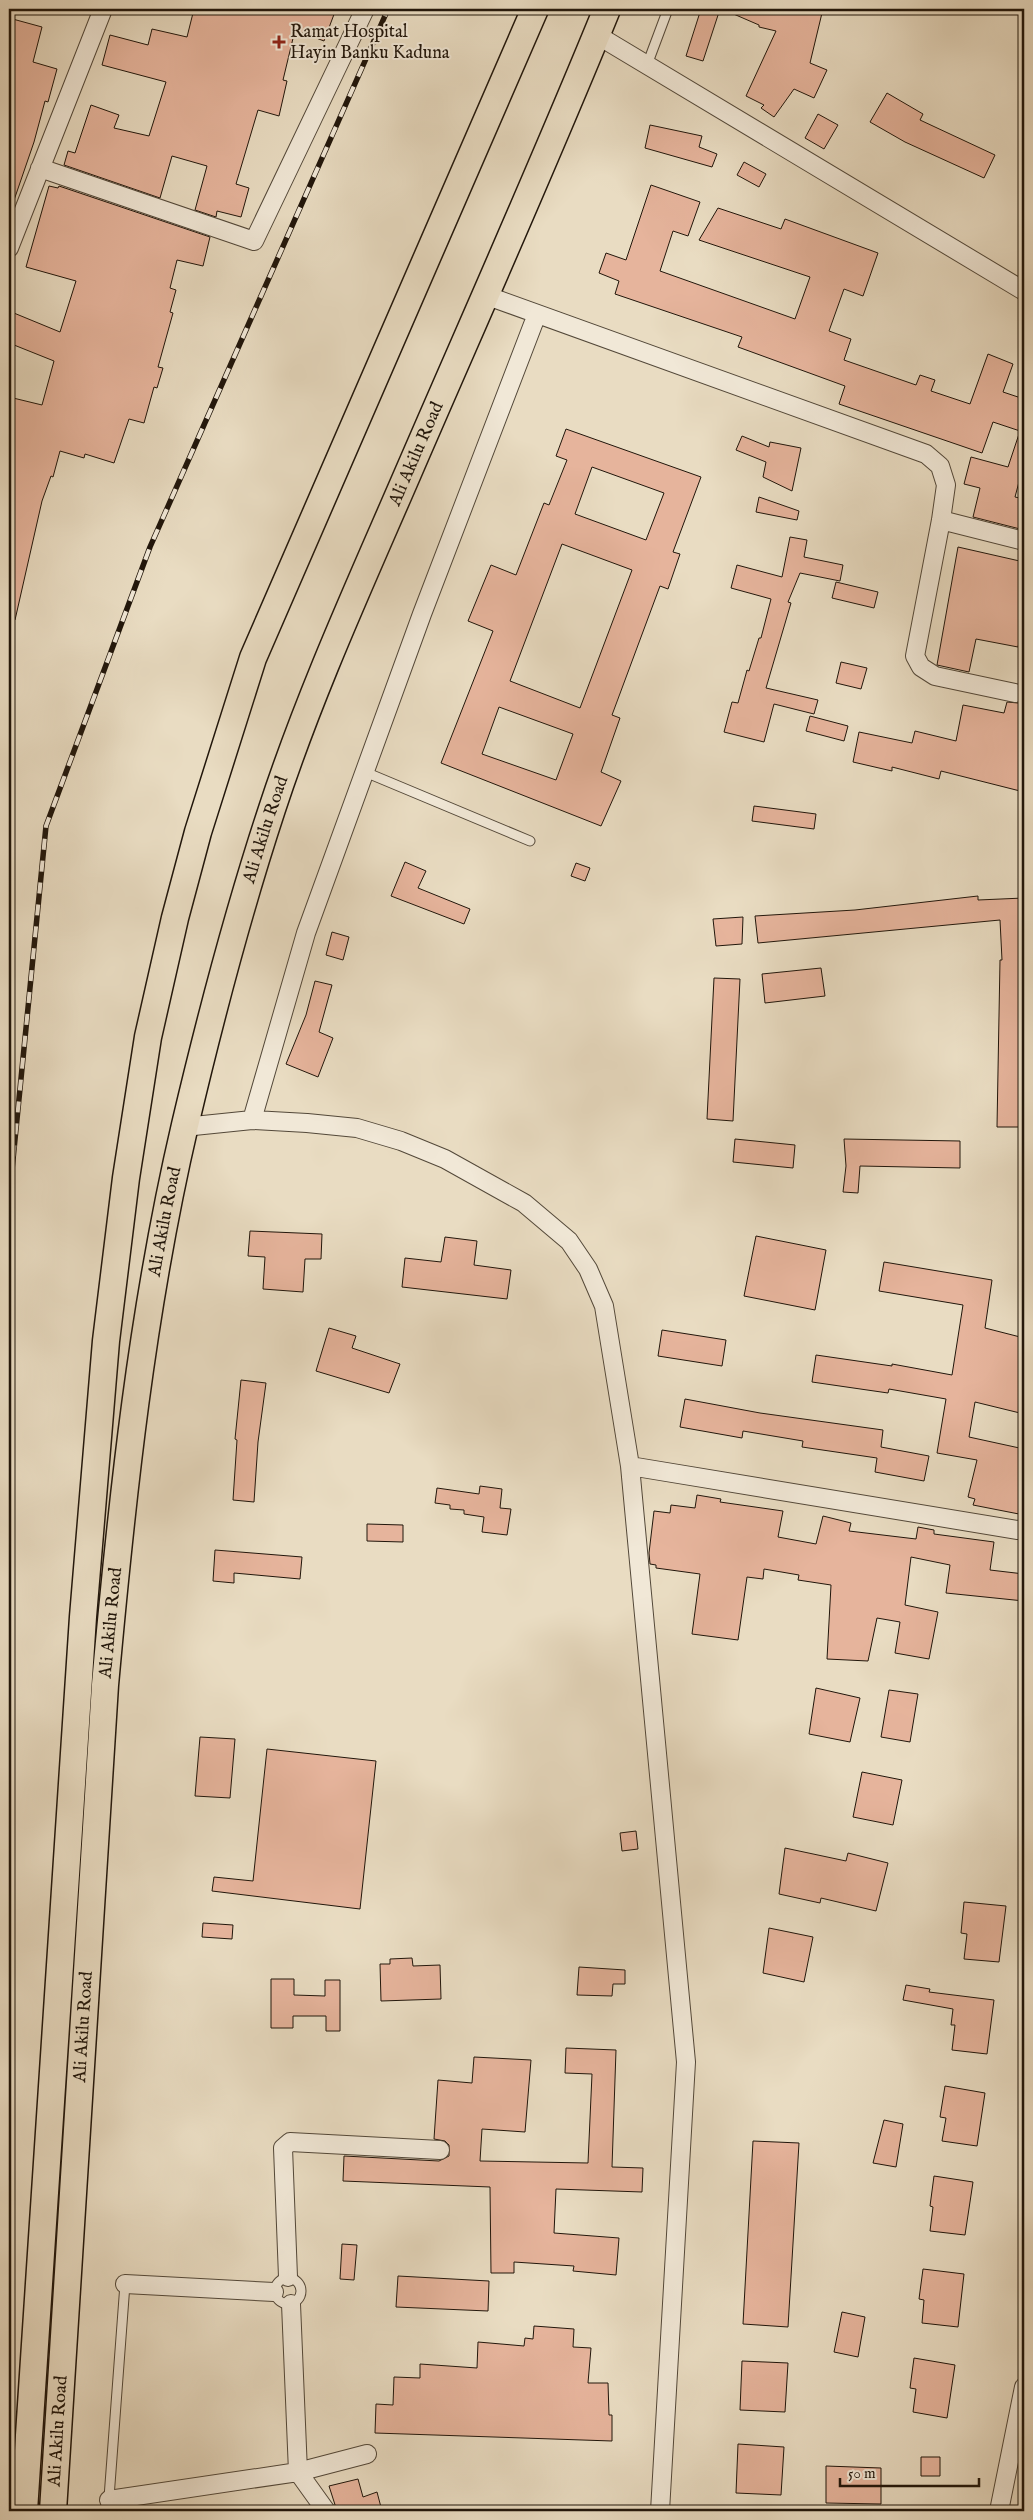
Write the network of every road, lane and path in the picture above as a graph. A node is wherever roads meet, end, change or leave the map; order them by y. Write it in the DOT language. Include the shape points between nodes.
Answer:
graph roads {
  1 [pos="103,9"];
  2 [pos="365,9"];
  3 [pos="535,9"];
  4 [pos="607,9"];
  5 [pos="668,9"];
  6 [pos="597,35"];
  7 [pos="647,65"];
  8 [pos="40,168"];
  9 [pos="9,248"];
  10 [pos="1024,291"];
  11 [pos="485,295"];
  12 [pos="537,314"];
  13 [pos="941,520"];
  14 [pos="1024,541"];
  15 [pos="1015,693"];
  16 [pos="365,772"];
  17 [pos="530,841"];
  18 [pos="252,1120"];
  19 [pos="184,1127"];
  20 [pos="630,1466"];
  21 [pos="1024,1531"];
  22 [pos="440,2150"];
  23 [pos="288,2277"];
  24 [pos="125,2284"];
  25 [pos="274,2292"];
  26 [pos="291,2304"];
  27 [pos="1024,2387"];
  28 [pos="367,2454"];
  29 [pos="298,2472"];
  30 [pos="109,2506"];
  31 [pos="24,2511"];
  32 [pos="53,2511"];
  33 [pos="326,2511"];
  34 [pos="660,2511"];
  35 [pos="999,2511"];
  1 -- 8 [label="street"];
  2 -- 8 [label="street" via="254,241"];
  3 -- 31 [label="main road, Ali Akilu Road" via="253,658 198,832 148,1036 106,1340 83,1617"];
  4 -- 6 [label="main road, Ali Akilu Road"];
  5 -- 7 [label="lane"];
  6 -- 7 [label="street"];
  6 -- 11 [label="main road, Ali Akilu Road"];
  7 -- 10 [label="street"];
  8 -- 9 [label="street"];
  11 -- 12 [label="street"];
  11 -- 19 [label="main road, Ali Akilu Road" via="330,649 279,790 220,986"];
  12 -- 13 [label="street" via="926,454 940,466 946,485"];
  12 -- 16 [label="street"];
  13 -- 14 [label="street"];
  13 -- 15 [label="street" via="915,656 921,667 936,676"];
  16 -- 17 [label="lane"];
  16 -- 18 [label="street" via="306,933"];
  18 -- 19 [label="street"];
  18 -- 20 [label="street" via="357,1128 401,1141 445,1159 524,1204 569,1240 588,1268 604,1306"];
  19 -- 32 [label="main road, Ali Akilu Road" via="152,1294 117,1553 105,1685"];
  20 -- 21 [label="street"];
  20 -- 34 [label="street" via="686,2062"];
  22 -- 23 [label="street" via="290,2142 283,2148"];
  23 -- 25 [label="lane" via="281,2279"];
  23 -- 26 [label="lane" via="296,2280 302,2293"];
  24 -- 25 [label="street"];
  24 -- 30 [label="lane"];
  25 -- 26 [label="lane" via="284,2304"];
  26 -- 29 [label="street"];
  27 -- 35 [label="street"];
  28 -- 29 [label="street"];
  29 -- 30 [label="street"];
  29 -- 33 [label="street"];
}
